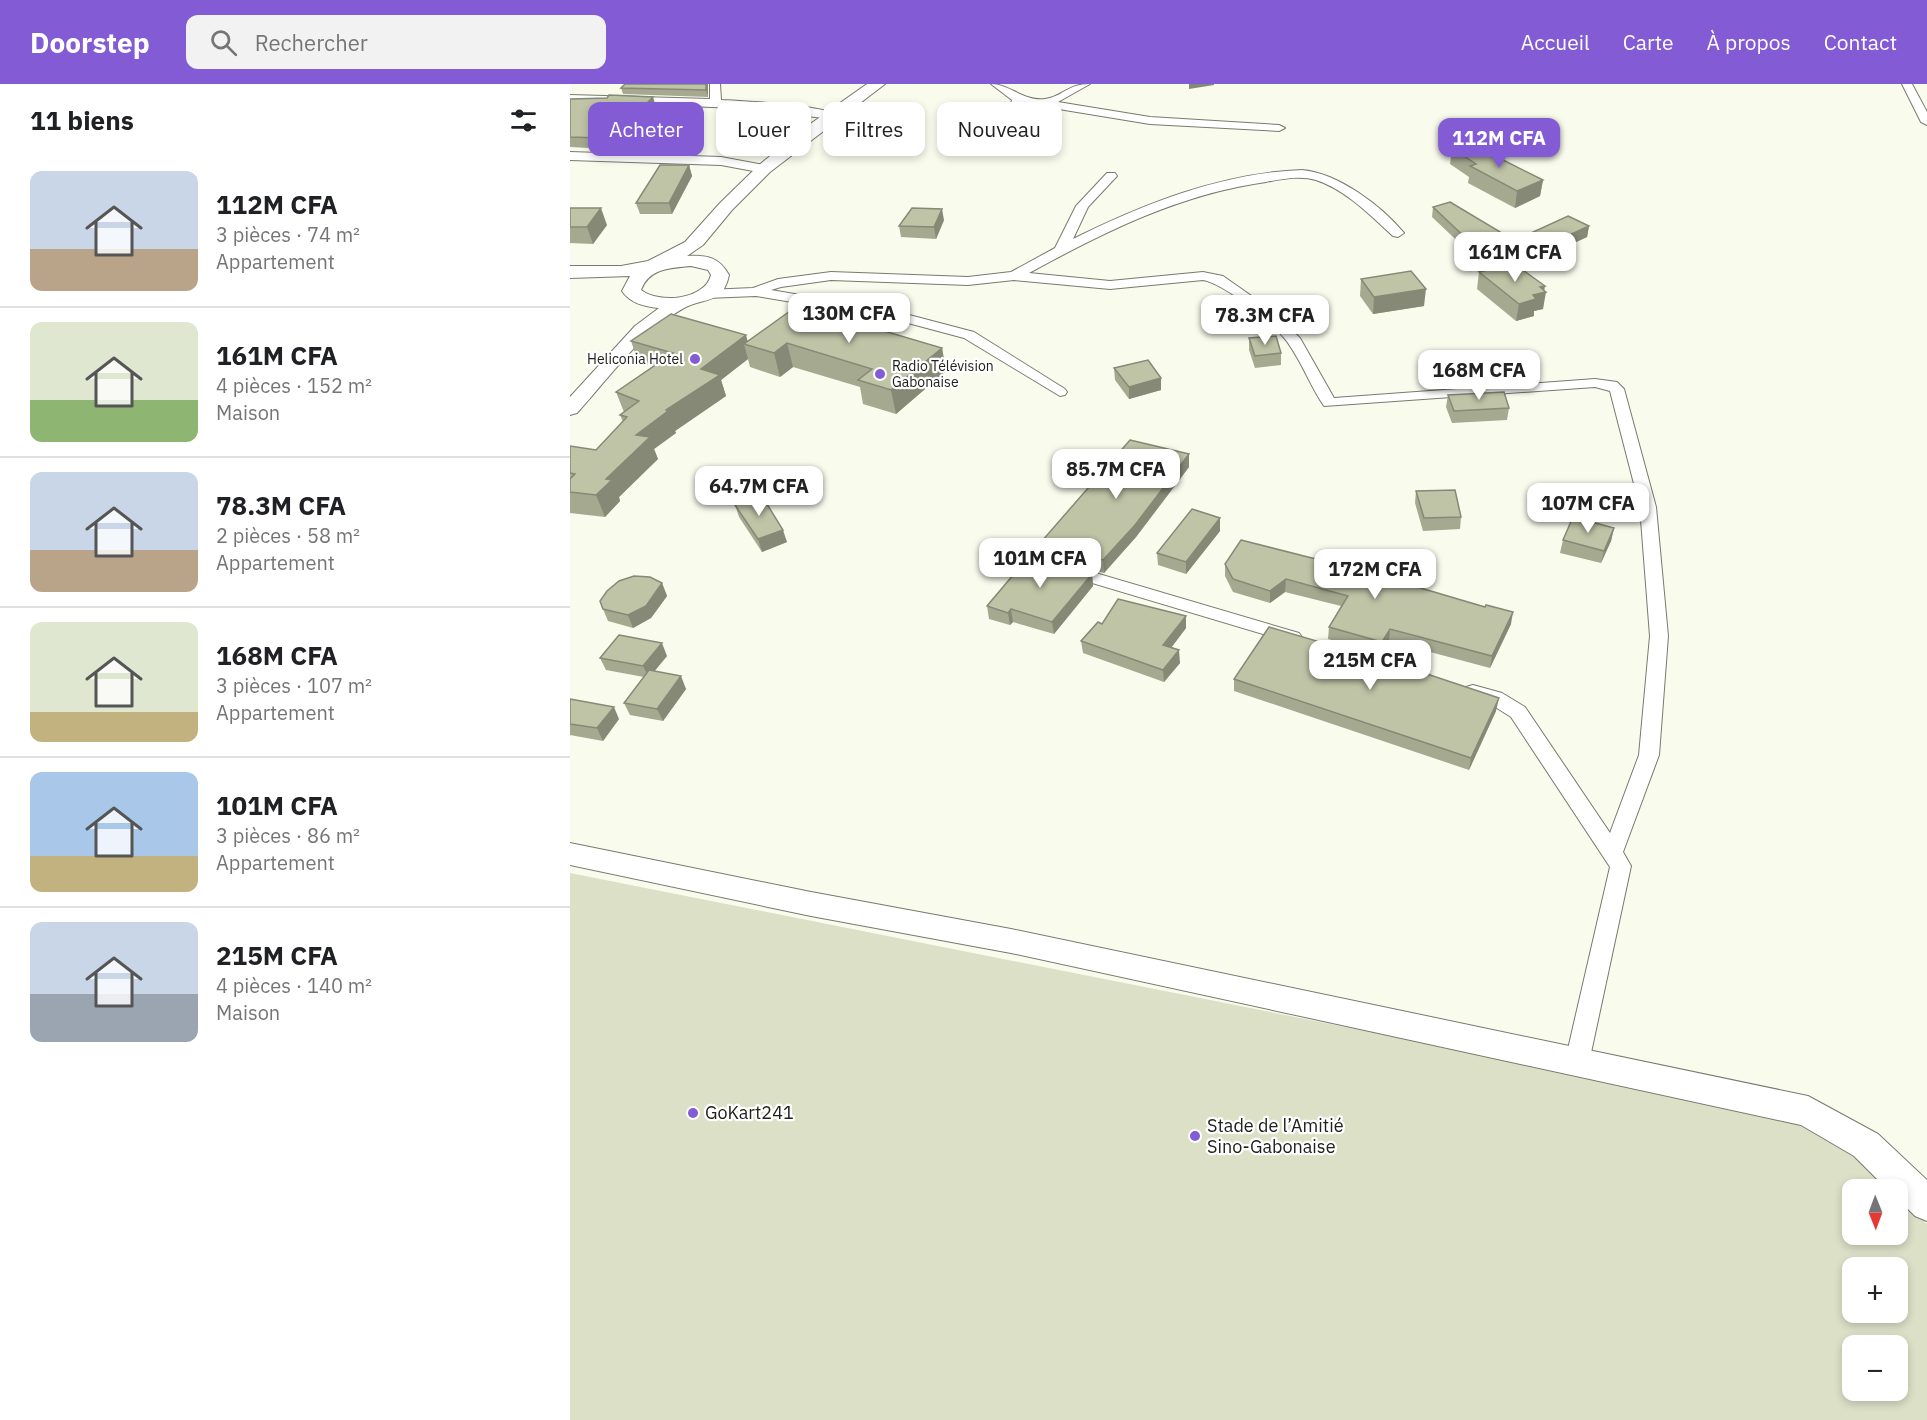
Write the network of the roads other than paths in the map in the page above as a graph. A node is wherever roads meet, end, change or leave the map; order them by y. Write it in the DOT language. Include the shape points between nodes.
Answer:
graph roads {
  1 [pos="715,84"];
  2 [pos="877,84"];
  3 [pos="996,84"];
  4 [pos="1085,84"];
  5 [pos="1907,84"];
  6 [pos="570,98"];
  7 [pos="1018,99"];
  8 [pos="716,102"];
  9 [pos="852,102"];
  10 [pos="1017,102"];
  11 [pos="1049,102"];
  12 [pos="1062,105"];
  13 [pos="1926,118"];
  14 [pos="823,124"];
  15 [pos="1279,128"];
  16 [pos="570,156"];
  17 [pos="764,169"];
  18 [pos="1111,176"];
  19 [pos="711,223"];
  20 [pos="1398,233"];
  21 [pos="1061,250"];
  22 [pos="708,264"];
  23 [pos="658,265"];
  24 [pos="577,272"];
  25 [pos="1014,276"];
  26 [pos="713,287"];
  27 [pos="755,292"];
  28 [pos="633,294"];
  29 [pos="678,303"];
  30 [pos="570,382"];
  31 [pos="1060,392"];
  32 [pos="570,409"];
  33 [pos="1001,550"];
  34 [pos="1314,644"];
  35 [pos="1461,688"];
  36 [pos="1612,852"];
  37 [pos="570,854"];
  38 [pos="1577,1062"];
  39 [pos="1927,1204"];
  1 -- 8 [label="street"];
  2 -- 9 [label="street"];
  3 -- 7 [label="street"];
  4 -- 11 [label="street"];
  5 -- 13 [label="street"];
  6 -- 8 [label="street"];
  7 -- 10 [label="street"];
  7 -- 11 [label="street"];
  12 -- 15 [label="street" via="1132,118"];
  14 -- 17 [label="street"];
  16 -- 17 [label="street" via="721,160"];
  17 -- 19 [label="street"];
  18 -- 21 [label="street" via="1082,206"];
  19 -- 22 [label="street"];
  19 -- 23 [label="street" via="694,244"];
  20 -- 21 [label="street" via="1330,181 1305,174 1253,179 1206,191 1157,207"];
  21 -- 25 [label="street"];
  22 -- 23 [label="street" via="692,261"];
  22 -- 26 [label="street" via="718,270"];
  23 -- 24 [label="street" via="622,272"];
  23 -- 28 [label="street" via="635,278"];
  24 -- 28 [label="street"];
  25 -- 27 [label="street" via="975,280 831,276 778,283"];
  25 -- 36 [label="street" via="1110,285 1182,276 1218,279 1265,312 1295,341 1329,403 1595,383 1617,389 1648,507 1659,636 1649,755"];
  26 -- 27 [label="street"];
  26 -- 29 [label="street"];
  27 -- 31 [label="street" via="894,315 969,335"];
  28 -- 29 [label="street" via="649,303"];
  28 -- 30 [label="street" via="633,309 622,327"];
  29 -- 32 [label="street" via="642,330"];
  33 -- 34 [label="street"];
  35 -- 36 [label="street" via="1495,698 1518,712"];
  36 -- 38 [label="street" via="1621,866"];
  37 -- 38 [label="street" via="1011,941"];
  38 -- 39 [label="street" via="1808,1112 1866,1145"];
}
